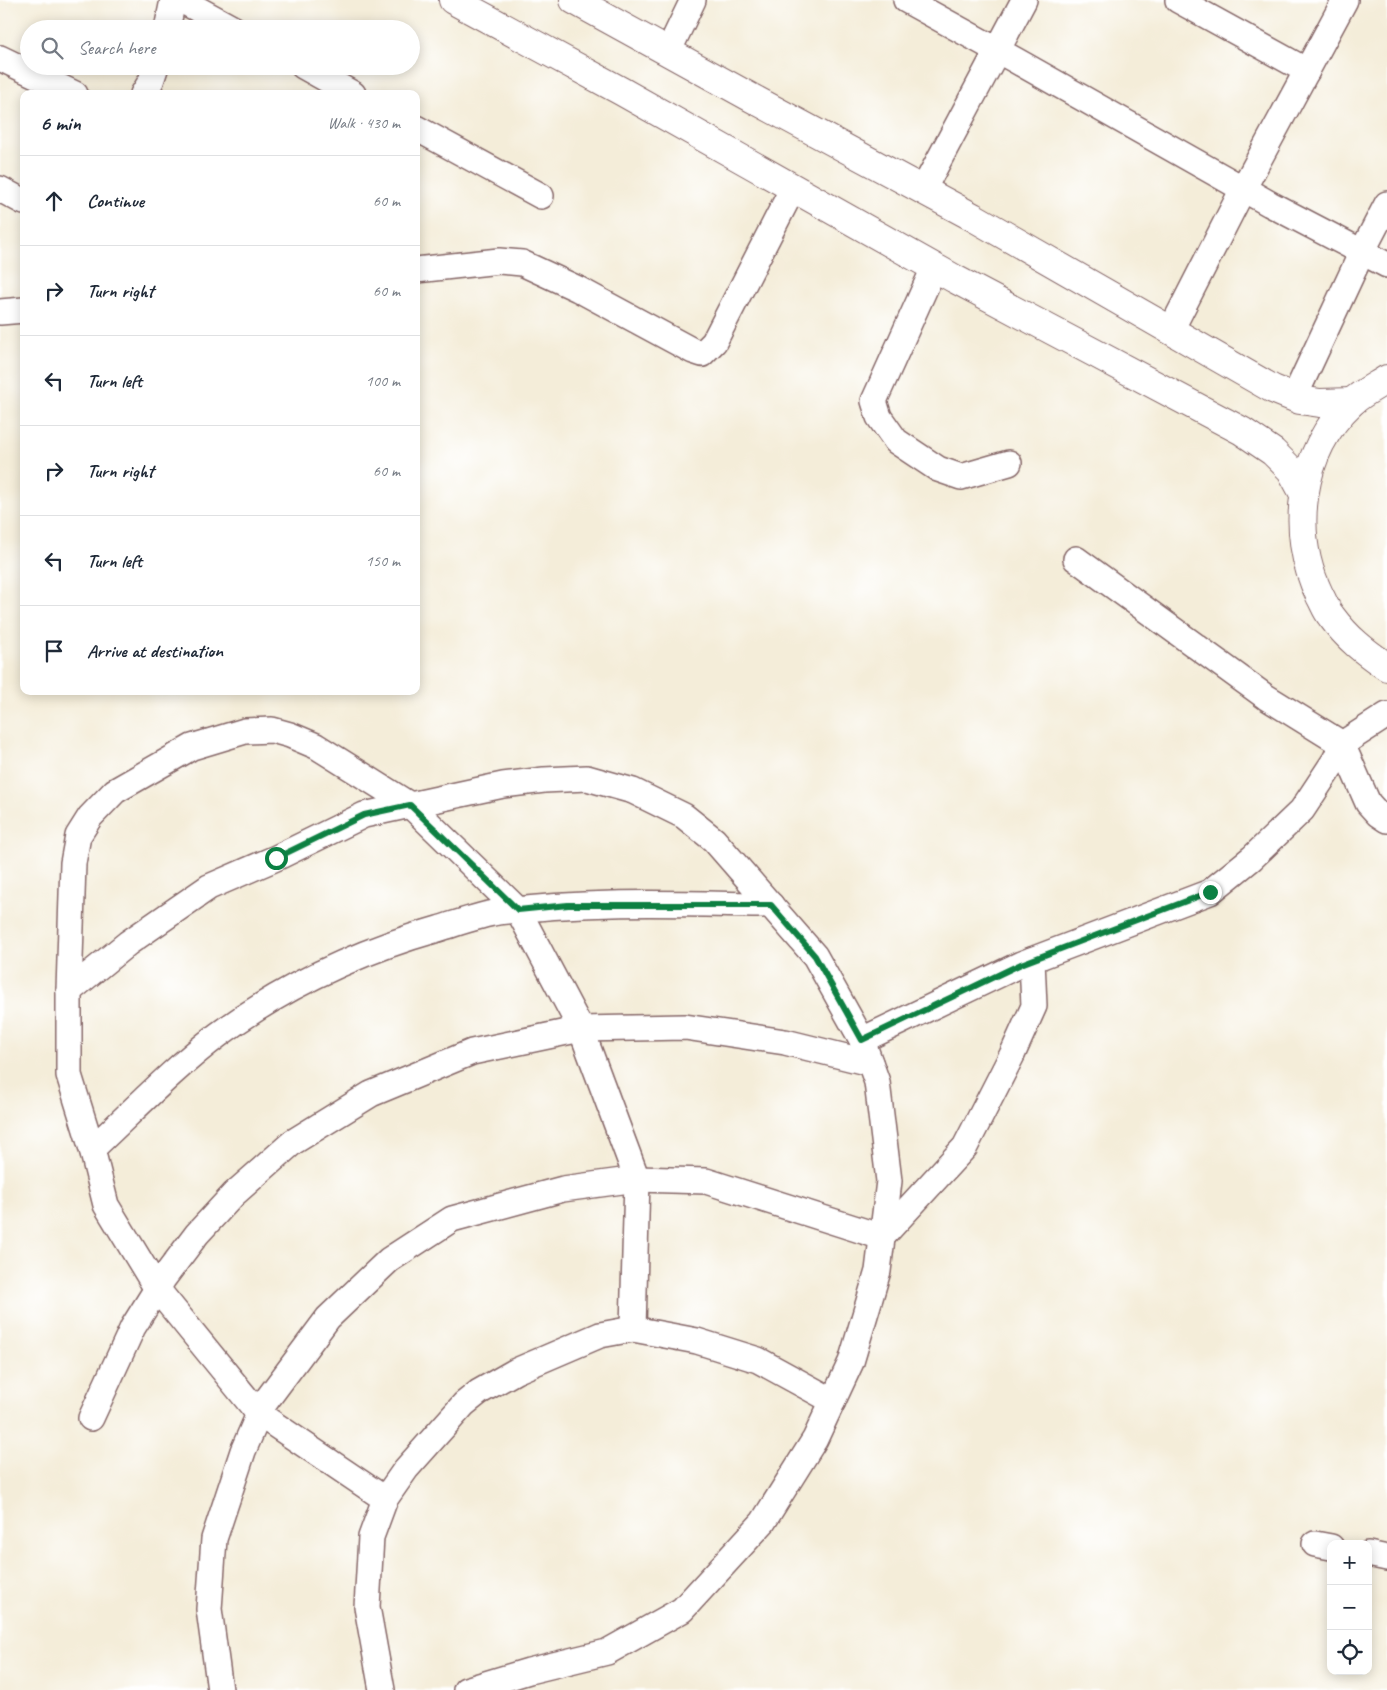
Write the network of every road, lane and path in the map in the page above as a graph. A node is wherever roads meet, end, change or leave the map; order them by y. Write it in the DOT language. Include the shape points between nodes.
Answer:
graph roads {
  1 [pos="174,0"];
  2 [pos="181,0"];
  3 [pos="454,0"];
  4 [pos="574,0"];
  5 [pos="694,0"];
  6 [pos="906,0"];
  7 [pos="1024,0"];
  8 [pos="1178,0"];
  9 [pos="1345,0"];
  10 [pos="169,20"];
  11 [pos="218,20"];
  12 [pos="997,50"];
  13 [pos="668,52"];
  14 [pos="0,58"];
  15 [pos="20,68"];
  16 [pos="1307,71"];
  17 [pos="35,75"];
  18 [pos="153,75"];
  19 [pos="319,75"];
  20 [pos="67,90"];
  21 [pos="146,90"];
  22 [pos="346,90"];
  23 [pos="420,130"];
  24 [pos="794,188"];
  25 [pos="0,189"];
  26 [pos="1243,189"];
  27 [pos="923,190"];
  28 [pos="541,196"];
  29 [pos="20,200"];
  30 [pos="1387,204"];
  31 [pos="1362,252"];
  32 [pos="1387,265"];
  33 [pos="934,268"];
  34 [pos="420,270"];
  35 [pos="20,310"];
  36 [pos="0,312"];
  37 [pos="1171,330"];
  38 [pos="1387,379"];
  39 [pos="1294,398"];
  40 [pos="1352,402"];
  41 [pos="1009,463"];
  42 [pos="1304,494"];
  43 [pos="1076,559"];
  44 [pos="1387,667"];
  45 [pos="1387,715"];
  46 [pos="1342,744"];
  47 [pos="410,805"];
  48 [pos="1387,820"];
  49 [pos="771,905"];
  50 [pos="518,910"];
  51 [pos="1032,960"];
  52 [pos="69,991"];
  53 [pos="581,1029"];
  54 [pos="866,1051"];
  55 [pos="92,1149"];
  56 [pos="637,1178"];
  57 [pos="882,1237"];
  58 [pos="156,1289"];
  59 [pos="633,1330"];
  60 [pos="833,1401"];
  61 [pos="259,1414"];
  62 [pos="90,1418"];
  63 [pos="385,1499"];
  64 [pos="1372,1555"];
  65 [pos="1387,1558"];
  66 [pos="220,1690"];
  67 [pos="382,1690"];
  68 [pos="466,1690"];
  1 -- 10 [label="street"];
  2 -- 11 [label="street"];
  3 -- 24 [label="main road"];
  4 -- 13 [label="main road"];
  5 -- 13 [label="street"];
  6 -- 12 [label="street"];
  7 -- 12 [label="street"];
  8 -- 16 [label="street"];
  9 -- 16 [label="street"];
  12 -- 26 [label="street"];
  12 -- 27 [label="street"];
  13 -- 27 [label="main road"];
  14 -- 15 [label="street"];
  16 -- 26 [label="street"];
  17 -- 20 [label="street"];
  18 -- 21 [label="street"];
  19 -- 22 [label="street"];
  23 -- 28 [label="street"];
  24 -- 33 [label="main road"];
  24 -- 34 [label="street" via="714,342 702,354 522,263 499,261"];
  25 -- 29 [label="street"];
  26 -- 31 [label="street"];
  26 -- 37 [label="street"];
  27 -- 37 [label="main road"];
  30 -- 31 [label="street"];
  31 -- 32 [label="street"];
  31 -- 39 [label="street"];
  33 -- 41 [label="street" via="874,401 879,417 896,440 938,469 961,477"];
  33 -- 42 [label="main road" via="1242,431 1273,452 1291,470"];
  35 -- 36 [label="street"];
  37 -- 39 [label="main road"];
  38 -- 40 [label="main road"];
  39 -- 40 [label="main road" via="1320,403"];
  40 -- 42 [label="main road" via="1330,429 1313,460"];
  42 -- 44 [label="main road" via="1302,536 1311,577 1330,615 1357,647"];
  43 -- 46 [label="street" via="1266,697"];
  45 -- 46 [label="street"];
  46 -- 48 [label="street" via="1368,803"];
  46 -- 51 [label="street" via="1302,810 1252,858 1210,892"];
  47 -- 49 [label="street" via="503,786 587,778 633,791 684,816 714,840"];
  47 -- 50 [label="street"];
  47 -- 52 [label="street" via="364,815 209,887 128,943"];
  47 -- 52 [label="street" via="316,746 272,730 245,730 192,746 115,791 90,817 78,836 73,863"];
  49 -- 50 [label="street" via="568,905"];
  49 -- 54 [label="street" via="815,956"];
  50 -- 53 [label="street"];
  50 -- 55 [label="street" via="497,912 403,939 310,979 218,1035"];
  51 -- 54 [label="street"];
  51 -- 57 [label="street" via="1034,1006 965,1146"];
  52 -- 55 [label="street" via="69,1075"];
  53 -- 54 [label="street" via="685,1027"];
  53 -- 56 [label="street"];
  53 -- 58 [label="street" via="472,1052 371,1094 293,1142 234,1194 197,1234"];
  54 -- 57 [label="street" via="877,1082 889,1181"];
  55 -- 58 [label="street" via="106,1206"];
  56 -- 57 [label="street" via="706,1181"];
  56 -- 59 [label="street"];
  56 -- 61 [label="street" via="563,1188 452,1219 389,1260 328,1318"];
  57 -- 60 [label="street" via="878,1271 851,1362"];
  58 -- 61 [label="street"];
  58 -- 62 [label="street" via="133,1327"];
  59 -- 60 [label="street" via="697,1342 758,1360"];
  59 -- 63 [label="street" via="600,1335 516,1371 479,1392 464,1404 406,1469"];
  60 -- 68 [label="street" via="815,1439 763,1522 682,1610 607,1652"];
  61 -- 63 [label="street"];
  61 -- 66 [label="street" via="243,1451 214,1539 209,1608"];
  63 -- 67 [label="street" via="371,1537 367,1608"];
  64 -- 65 [label="street"];
}
